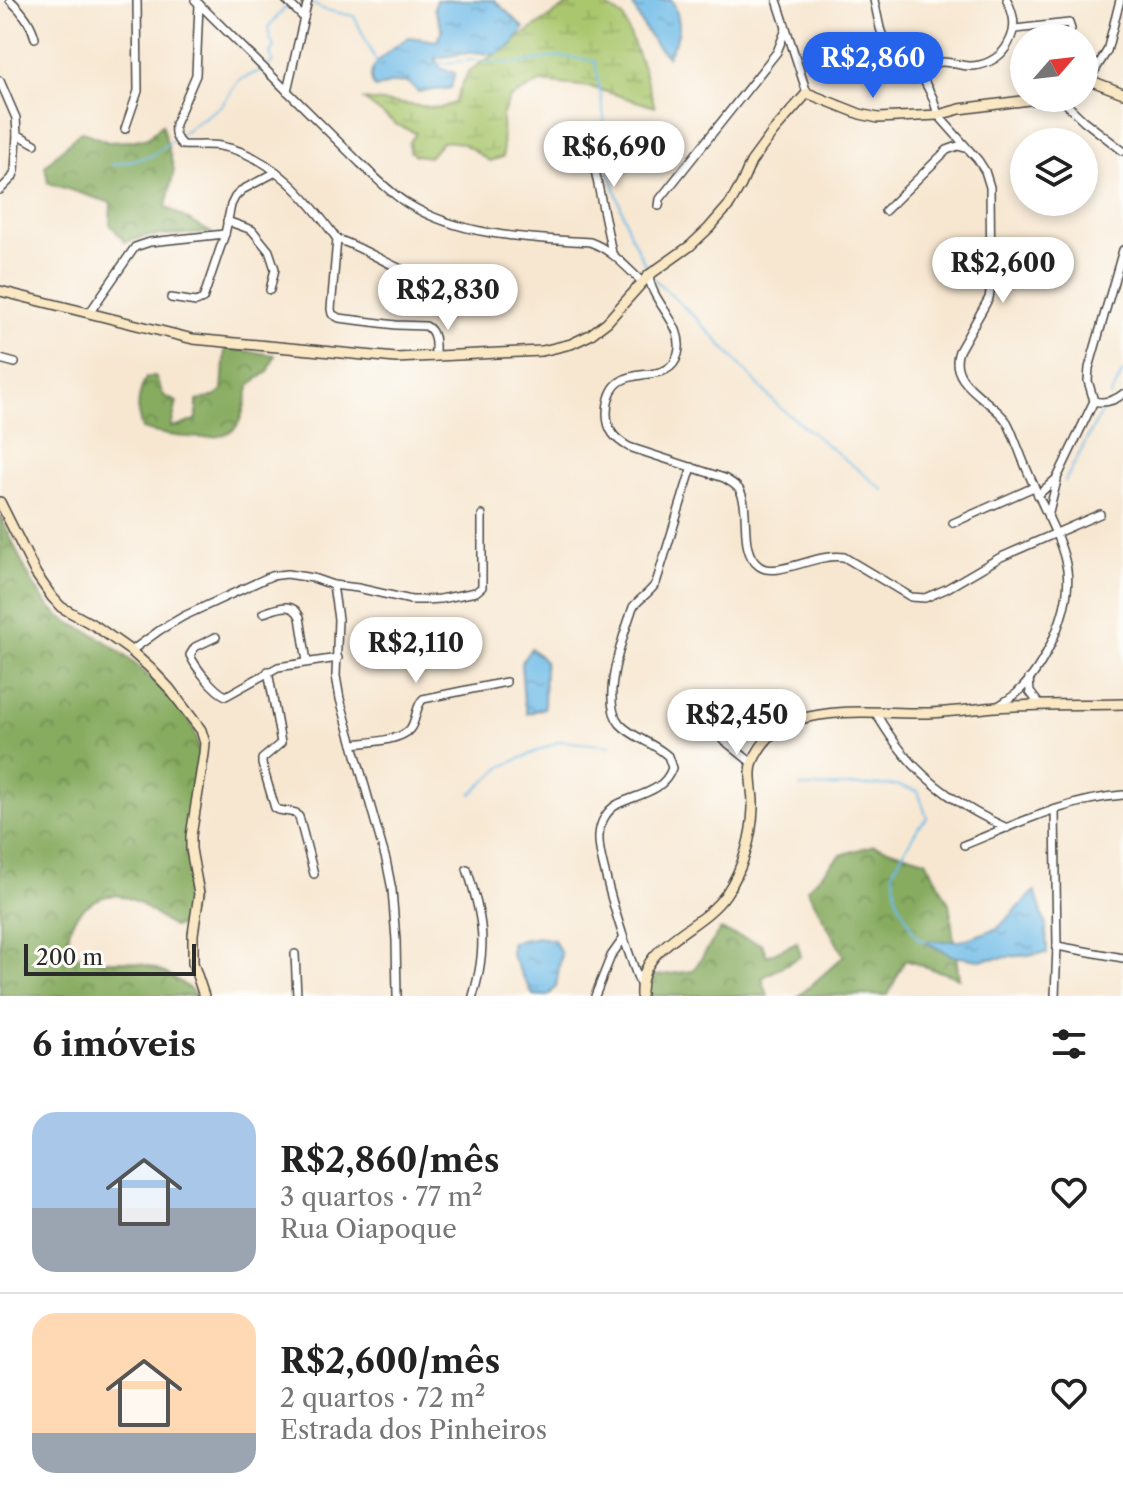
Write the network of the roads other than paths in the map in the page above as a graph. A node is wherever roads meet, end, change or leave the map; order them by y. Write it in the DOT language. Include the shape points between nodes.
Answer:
graph roads {
  1 [pos="10,0"];
  2 [pos="137,0"];
  3 [pos="286,0"];
  4 [pos="308,0"];
  5 [pos="777,0"];
  6 [pos="874,0"];
  7 [pos="1007,0"];
  8 [pos="1120,0"];
  9 [pos="197,2"];
  10 [pos="304,18"];
  11 [pos="1015,24"];
  12 [pos="786,29"];
  13 [pos="35,38"];
  14 [pos="1010,40"];
  15 [pos="1098,66"];
  16 [pos="918,69"];
  17 [pos="0,81"];
  18 [pos="1098,87"];
  19 [pos="287,91"];
  20 [pos="807,93"];
  21 [pos="1123,93"];
  22 [pos="1010,102"];
  23 [pos="1075,112"];
  24 [pos="938,115"];
  25 [pos="125,129"];
  26 [pos="587,131"];
  27 [pos="17,134"];
  28 [pos="35,144"];
  29 [pos="1123,151"];
  30 [pos="970,152"];
  31 [pos="276,172"];
  32 [pos="0,190"];
  33 [pos="659,206"];
  34 [pos="885,211"];
  35 [pos="227,221"];
  36 [pos="225,234"];
  37 [pos="337,239"];
  38 [pos="1123,250"];
  39 [pos="612,253"];
  40 [pos="648,277"];
  41 [pos="270,290"];
  42 [pos="0,291"];
  43 [pos="171,298"];
  44 [pos="494,299"];
  45 [pos="90,312"];
  46 [pos="435,357"];
  47 [pos="0,359"];
  48 [pos="15,363"];
  49 [pos="1123,394"];
  50 [pos="1094,401"];
  51 [pos="692,467"];
  52 [pos="1057,478"];
  53 [pos="1034,487"];
  54 [pos="1038,495"];
  55 [pos="0,502"];
  56 [pos="1100,514"];
  57 [pos="482,515"];
  58 [pos="1048,517"];
  59 [pos="953,523"];
  60 [pos="1054,532"];
  61 [pos="333,585"];
  62 [pos="263,613"];
  63 [pos="216,637"];
  64 [pos="131,651"];
  65 [pos="338,658"];
  66 [pos="307,662"];
  67 [pos="268,671"];
  68 [pos="1029,679"];
  69 [pos="506,682"];
  70 [pos="1123,704"];
  71 [pos="1041,706"];
  72 [pos="997,707"];
  73 [pos="875,712"];
  74 [pos="704,724"];
  75 [pos="353,744"];
  76 [pos="752,763"];
  77 [pos="1123,795"];
  78 [pos="1055,810"];
  79 [pos="1007,828"];
  80 [pos="964,845"];
  81 [pos="467,869"];
  82 [pos="314,874"];
  83 [pos="623,939"];
  84 [pos="1057,946"];
  85 [pos="295,954"];
  86 [pos="1123,958"];
  87 [pos="640,984"];
  88 [pos="204,996"];
  89 [pos="297,996"];
  90 [pos="397,996"];
  91 [pos="473,996"];
  92 [pos="595,996"];
  93 [pos="641,996"];
  94 [pos="1055,996"];
  1 -- 13 [label="street" via="27,18"];
  2 -- 25 [label="street" via="138,91"];
  3 -- 10 [label="street"];
  4 -- 10 [label="street"];
  5 -- 12 [label="street"];
  6 -- 16 [label="street" via="886,46 897,59"];
  7 -- 11 [label="street"];
  8 -- 15 [label="street"];
  9 -- 19 [label="street"];
  9 -- 31 [label="street" via="196,75 175,124 176,139 182,145 231,149"];
  10 -- 19 [label="street"];
  12 -- 20 [label="street"];
  12 -- 33 [label="street" via="777,52"];
  14 -- 16 [label="street" via="995,59 974,66 942,62"];
  16 -- 24 [label="street"];
  17 -- 27 [label="street"];
  18 -- 21 [label="street"];
  19 -- 39 [label="street" via="388,189 432,216 490,232 590,242"];
  20 -- 24 [label="street" via="878,118"];
  20 -- 40 [label="street" via="751,162 730,204 690,246"];
  22 -- 24 [label="street"];
  23 -- 29 [label="street"];
  24 -- 30 [label="street"];
  26 -- 39 [label="street"];
  27 -- 28 [label="street"];
  27 -- 32 [label="street" via="15,171"];
  30 -- 34 [label="street" via="958,146 947,150"];
  30 -- 53 [label="street" via="990,187 993,276 989,298 959,351 957,370 1007,421"];
  31 -- 35 [label="street" via="242,190"];
  31 -- 37 [label="street"];
  35 -- 36 [label="street"];
  35 -- 41 [label="street" via="252,230 269,251 275,269"];
  36 -- 43 [label="street" via="203,299"];
  36 -- 45 [label="street" via="135,247"];
  37 -- 44 [label="street" via="429,281"];
  37 -- 46 [label="street" via="332,314 426,326 435,342"];
  38 -- 50 [label="street" via="1089,368"];
  39 -- 40 [label="street"];
  40 -- 46 [label="street" via="607,322 571,344 542,351"];
  40 -- 51 [label="street" via="679,335 677,356 667,369 615,385 607,422 618,441 629,447"];
  42 -- 45 [label="street"];
  45 -- 46 [label="street" via="193,339"];
  47 -- 48 [label="street"];
  49 -- 50 [label="street" via="1108,402"];
  50 -- 52 [label="street"];
  51 -- 60 [label="street" via="738,489 747,542 758,566 769,571 823,556 844,557 911,597 936,594"];
  51 -- 83 [label="street" via="656,583 633,607 611,691 619,723 668,756 672,768 662,785 612,808 601,825 600,853"];
  52 -- 54 [label="street"];
  52 -- 58 [label="street"];
  53 -- 54 [label="street"];
  53 -- 59 [label="street"];
  54 -- 58 [label="street"];
  55 -- 64 [label="street" via="52,597"];
  56 -- 60 [label="street"];
  57 -- 61 [label="street" via="482,587 476,592 411,600"];
  58 -- 60 [label="street"];
  60 -- 68 [label="street" via="1067,571 1065,603"];
  61 -- 64 [label="street" via="287,574 271,576 184,616"];
  61 -- 65 [label="street"];
  62 -- 66 [label="street" via="284,607 297,611"];
  63 -- 67 [label="street" via="190,655 220,693 231,694"];
  64 -- 88 [label="street" via="194,719 205,743 191,836 199,894 193,963"];
  65 -- 66 [label="street"];
  65 -- 75 [label="street" via="340,699"];
  66 -- 67 [label="street"];
  67 -- 82 [label="street" via="281,743 262,764 275,808 299,817"];
  68 -- 71 [label="street" via="1030,692"];
  68 -- 72 [label="street"];
  69 -- 75 [label="street" via="429,696 418,704 411,728 399,737"];
  70 -- 71 [label="street"];
  71 -- 72 [label="street"];
  72 -- 73 [label="street"];
  73 -- 76 [label="street" via="791,722 771,735"];
  73 -- 79 [label="street" via="920,771"];
  74 -- 76 [label="street"];
  75 -- 90 [label="street" via="392,890"];
  76 -- 87 [label="street" via="752,825 734,882 721,901 659,951"];
  77 -- 78 [label="street"];
  78 -- 79 [label="street"];
  78 -- 84 [label="street"];
  79 -- 80 [label="street"];
  81 -- 91 [label="street" via="483,934"];
  83 -- 87 [label="street"];
  83 -- 92 [label="street"];
  84 -- 86 [label="street"];
  84 -- 94 [label="street"];
  85 -- 89 [label="street"];
  87 -- 93 [label="street"];
}
